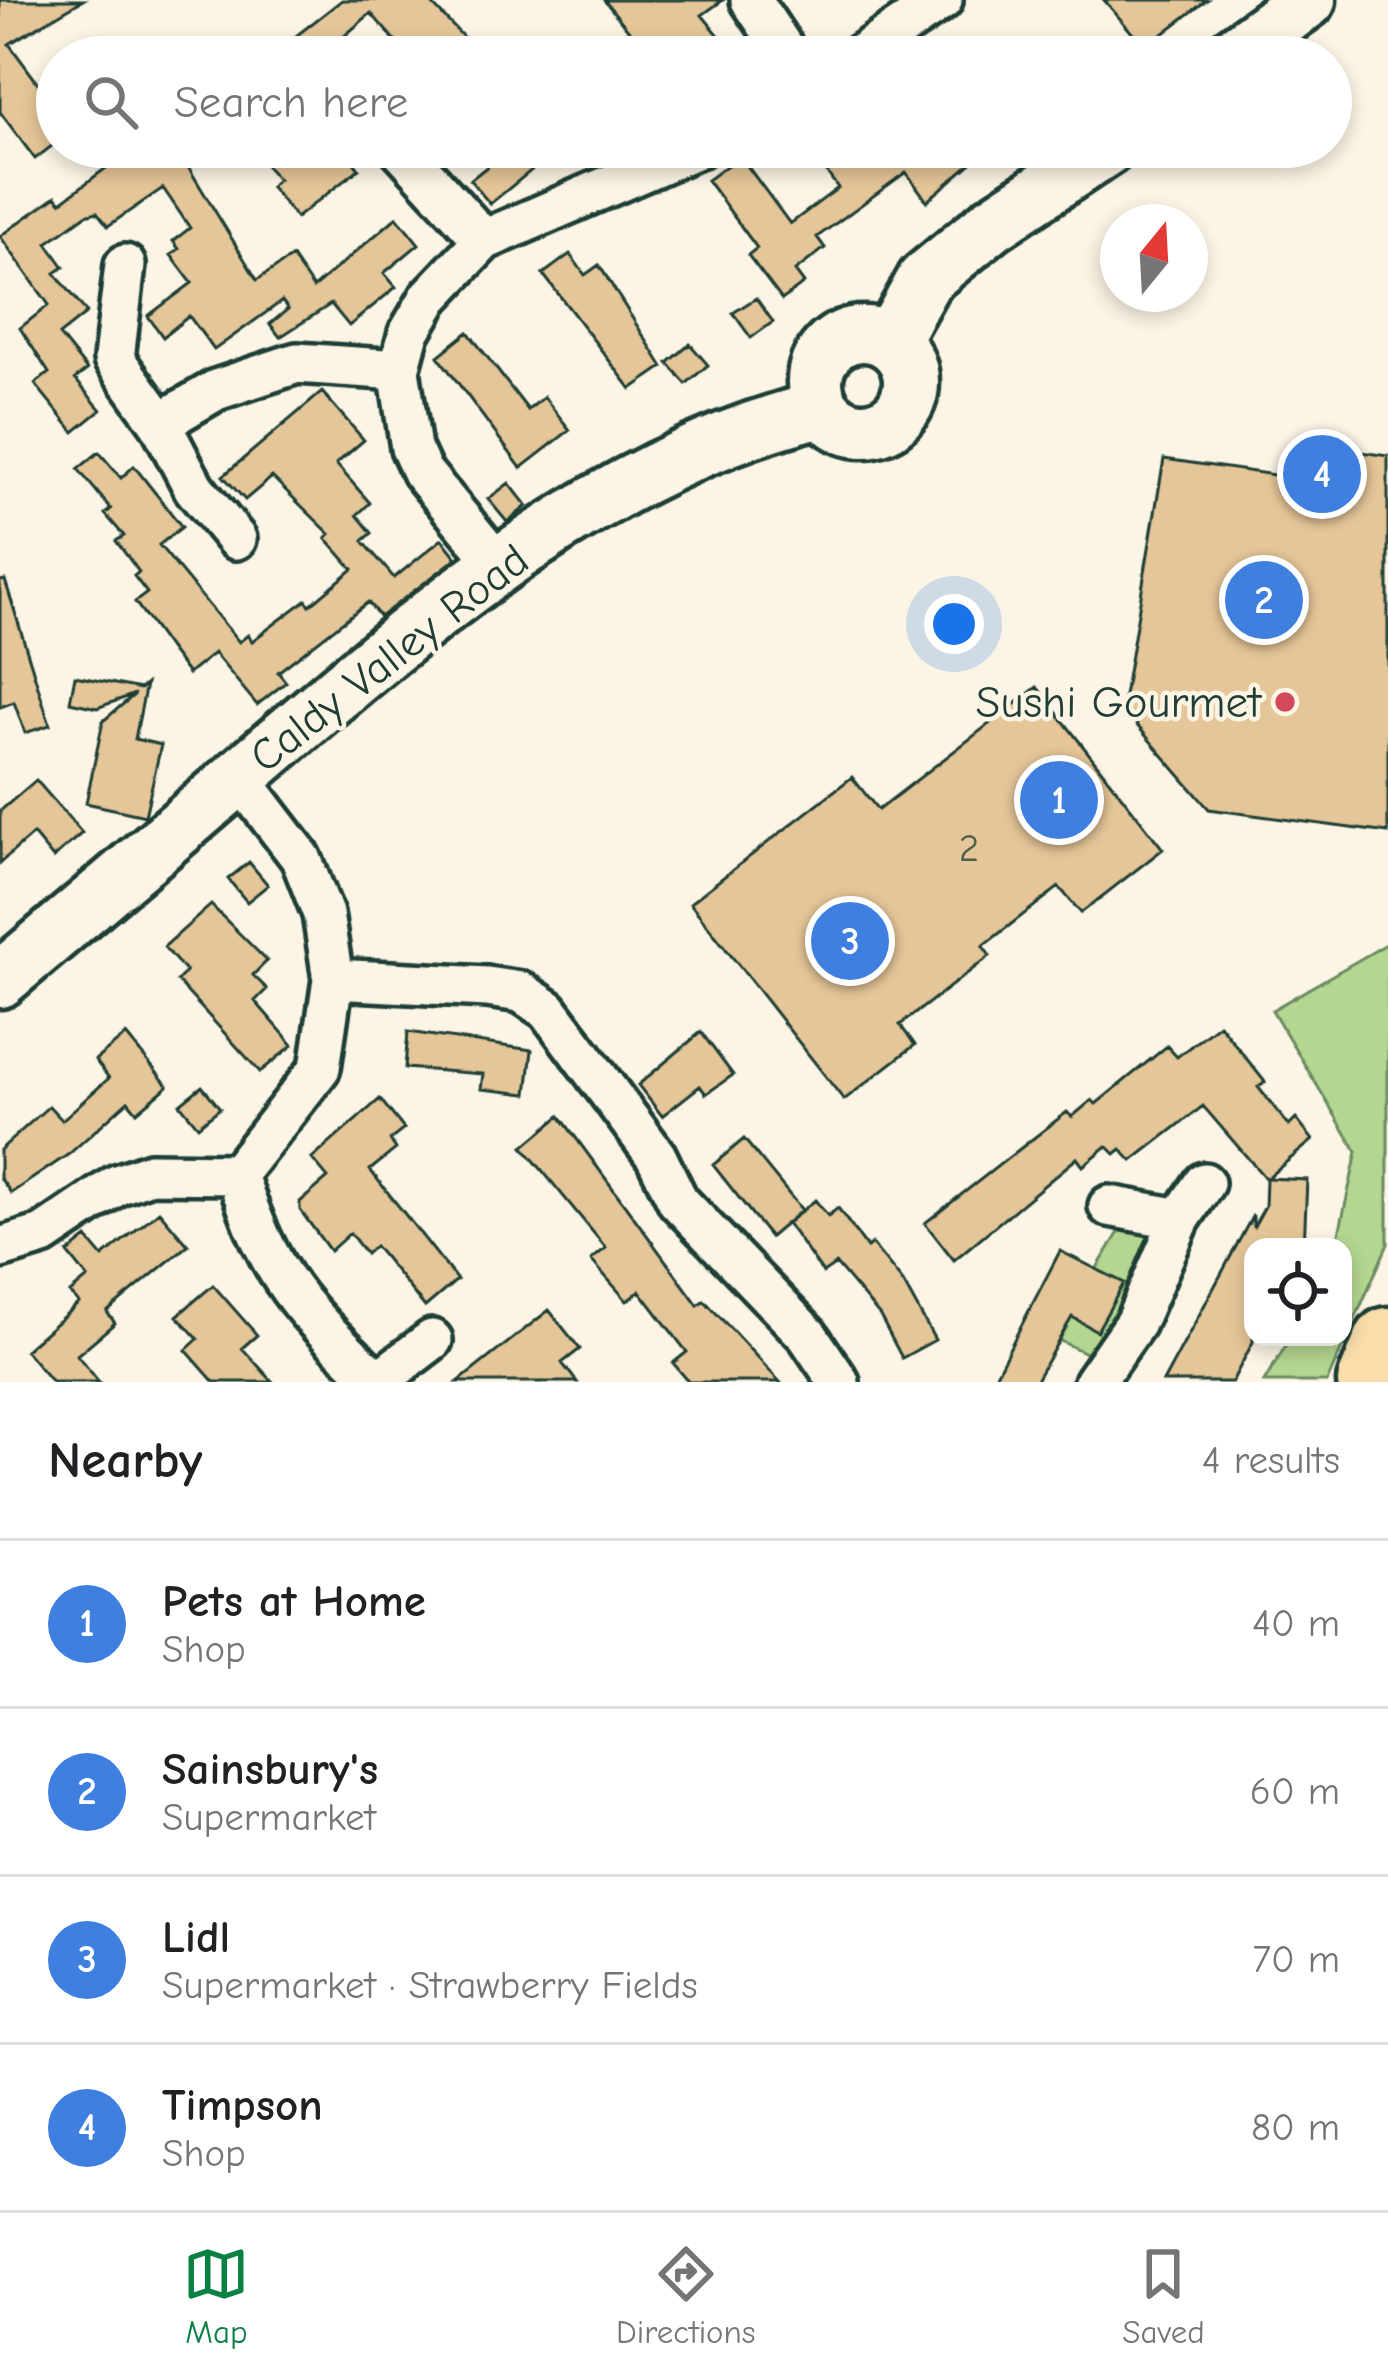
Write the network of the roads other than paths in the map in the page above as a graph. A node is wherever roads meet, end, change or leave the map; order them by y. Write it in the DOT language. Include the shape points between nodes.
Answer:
graph roads {
  1 [pos="751,0"];
  2 [pos="943,0"];
  3 [pos="1308,0"];
  4 [pos="775,36"];
  5 [pos="889,36"];
  6 [pos="1259,36"];
  7 [pos="418,168"];
  8 [pos="651,168"];
  9 [pos="1076,168"];
  10 [pos="484,240"];
  11 [pos="125,265"];
  12 [pos="891,340"];
  13 [pos="399,370"];
  14 [pos="822,410"];
  15 [pos="160,423"];
  16 [pos="236,539"];
  17 [pos="498,564"];
  18 [pos="239,777"];
  19 [pos="333,979"];
  20 [pos="0,980"];
  21 [pos="237,1174"];
  22 [pos="1204,1183"];
  23 [pos="1109,1206"];
  24 [pos="1180,1219"];
  25 [pos="0,1248"];
  26 [pos="432,1340"];
  27 [pos="1388,1341"];
  28 [pos="378,1382"];
  29 [pos="839,1382"];
  30 [pos="1094,1382"];
  31 [pos="1371,1382"];
  1 -- 4 [label="street"];
  2 -- 5 [label="street"];
  3 -- 6 [label="street"];
  7 -- 10 [label="street"];
  8 -- 10 [label="street"];
  9 -- 12 [label="street" via="925,279"];
  10 -- 13 [label="street" via="430,297"];
  11 -- 15 [label="street" via="115,359"];
  12 -- 14 [label="street" via="847,334 828,346 816,366"];
  12 -- 14 [label="street" via="909,362 912,391 899,416 859,431"];
  13 -- 15 [label="street" via="297,363 216,390"];
  13 -- 17 [label="street" via="422,472"];
  14 -- 17 [label="street, Caldy Valley Road" via="688,455"];
  15 -- 16 [label="street" via="194,488"];
  17 -- 18 [label="street, Caldy Valley Road"];
  18 -- 19 [label="street" via="301,858 323,914"];
  18 -- 20 [label="street, Caldy Valley Road"];
  19 -- 21 [label="street" via="320,1067"];
  19 -- 29 [label="street" via="487,987 521,992 548,1010 656,1156 678,1202 808,1336"];
  21 -- 25 [label="street" via="150,1173 116,1185 43,1235"];
  21 -- 28 [label="street" via="257,1241 281,1279"];
  22 -- 24 [label="street"];
  23 -- 24 [label="street"];
  24 -- 30 [label="street" via="1135,1323"];
  26 -- 28 [label="street"];
  27 -- 31 [label="highway"];
}
